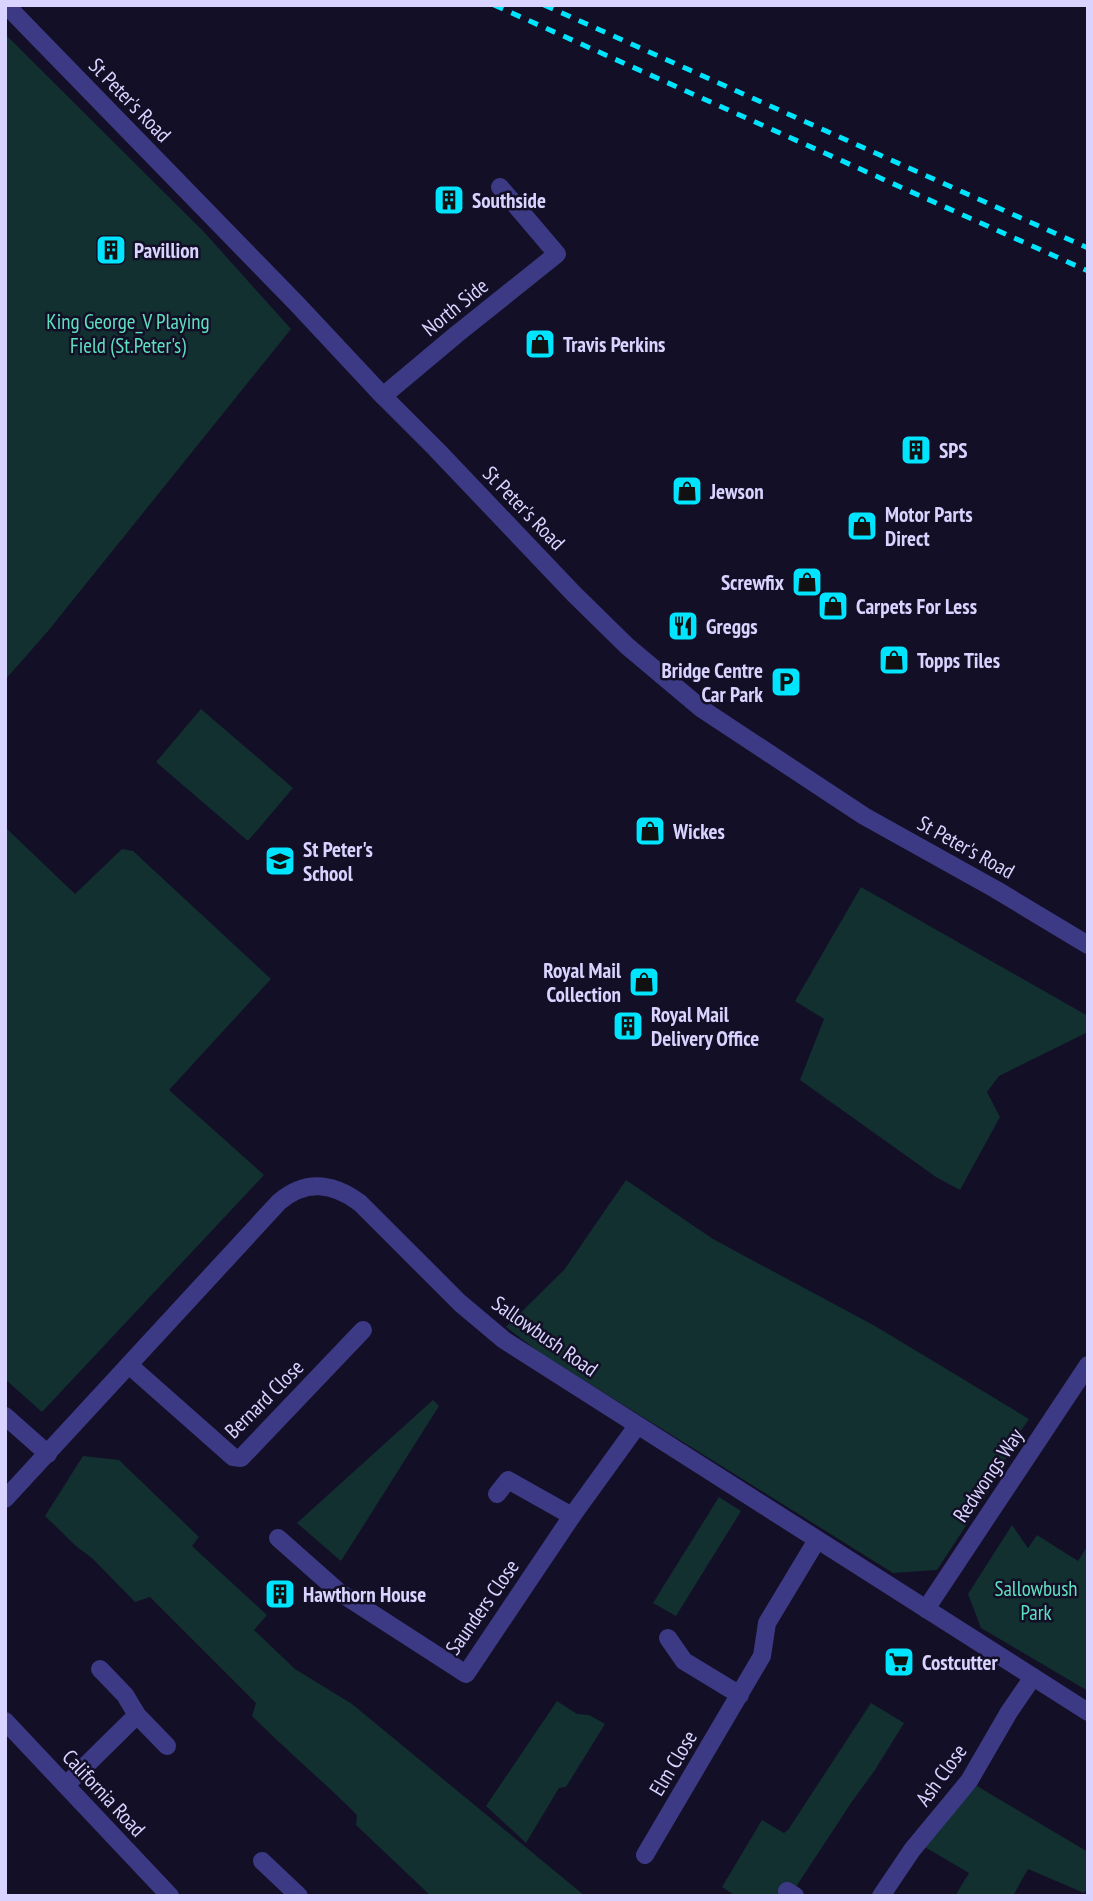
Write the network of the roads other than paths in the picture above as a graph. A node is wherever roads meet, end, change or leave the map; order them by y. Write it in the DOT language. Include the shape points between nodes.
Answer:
graph roads {
  1 [pos="6,5"];
  2 [pos="500,187"];
  3 [pos="383,396"];
  4 [pos="1088,945"];
  5 [pos="363,1330"];
  6 [pos="129,1365"];
  7 [pos="1088,1365"];
  8 [pos="5,1416"];
  9 [pos="637,1426"];
  10 [pos="48,1454"];
  11 [pos="497,1494"];
  12 [pos="5,1499"];
  13 [pos="572,1516"];
  14 [pos="278,1538"];
  15 [pos="817,1540"];
  16 [pos="926,1609"];
  17 [pos="668,1638"];
  18 [pos="100,1669"];
  19 [pos="1033,1677"];
  20 [pos="740,1695"];
  21 [pos="1088,1712"];
  22 [pos="137,1715"];
  23 [pos="5,1721"];
  24 [pos="167,1746"];
  25 [pos="66,1785"];
  26 [pos="645,1855"];
  27 [pos="261,1861"];
  28 [pos="170,1896"];
  29 [pos="299,1896"];
  30 [pos="881,1896"];
  1 -- 3 [label="street, St Peter's Road"];
  2 -- 3 [label="street, North Side" via="556,254"];
  3 -- 4 [label="street, St Peter's Road" via="573,594 702,709 864,816"];
  5 -- 6 [label="street, Bernard Close" via="241,1458 233,1457"];
  6 -- 9 [label="street, Sallowbush Road" via="279,1202 291,1192 323,1187 345,1192 360,1203 460,1303 504,1340"];
  6 -- 10 [label="street, Sallowbush Road"];
  7 -- 16 [label="street, Redwongs Way"];
  8 -- 10 [label="street"];
  9 -- 13 [label="street, Saunders Close"];
  9 -- 15 [label="street, Sallowbush Road"];
  10 -- 12 [label="street"];
  11 -- 13 [label="street" via="508,1480"];
  13 -- 14 [label="street, Saunders Close" via="467,1674 339,1592"];
  15 -- 16 [label="street, Sallowbush Road"];
  15 -- 20 [label="street, Elm Close" via="767,1623 762,1656"];
  16 -- 19 [label="street, Sallowbush Road"];
  17 -- 20 [label="street" via="684,1661"];
  18 -- 22 [label="street"];
  19 -- 21 [label="street, Sallowbush Road"];
  19 -- 30 [label="street, Ash Close" via="969,1781"];
  20 -- 26 [label="street, Elm Close"];
  22 -- 24 [label="street"];
  22 -- 25 [label="street"];
  23 -- 25 [label="street, California Road"];
  25 -- 28 [label="street, California Road"];
  27 -- 29 [label="street"];
}
